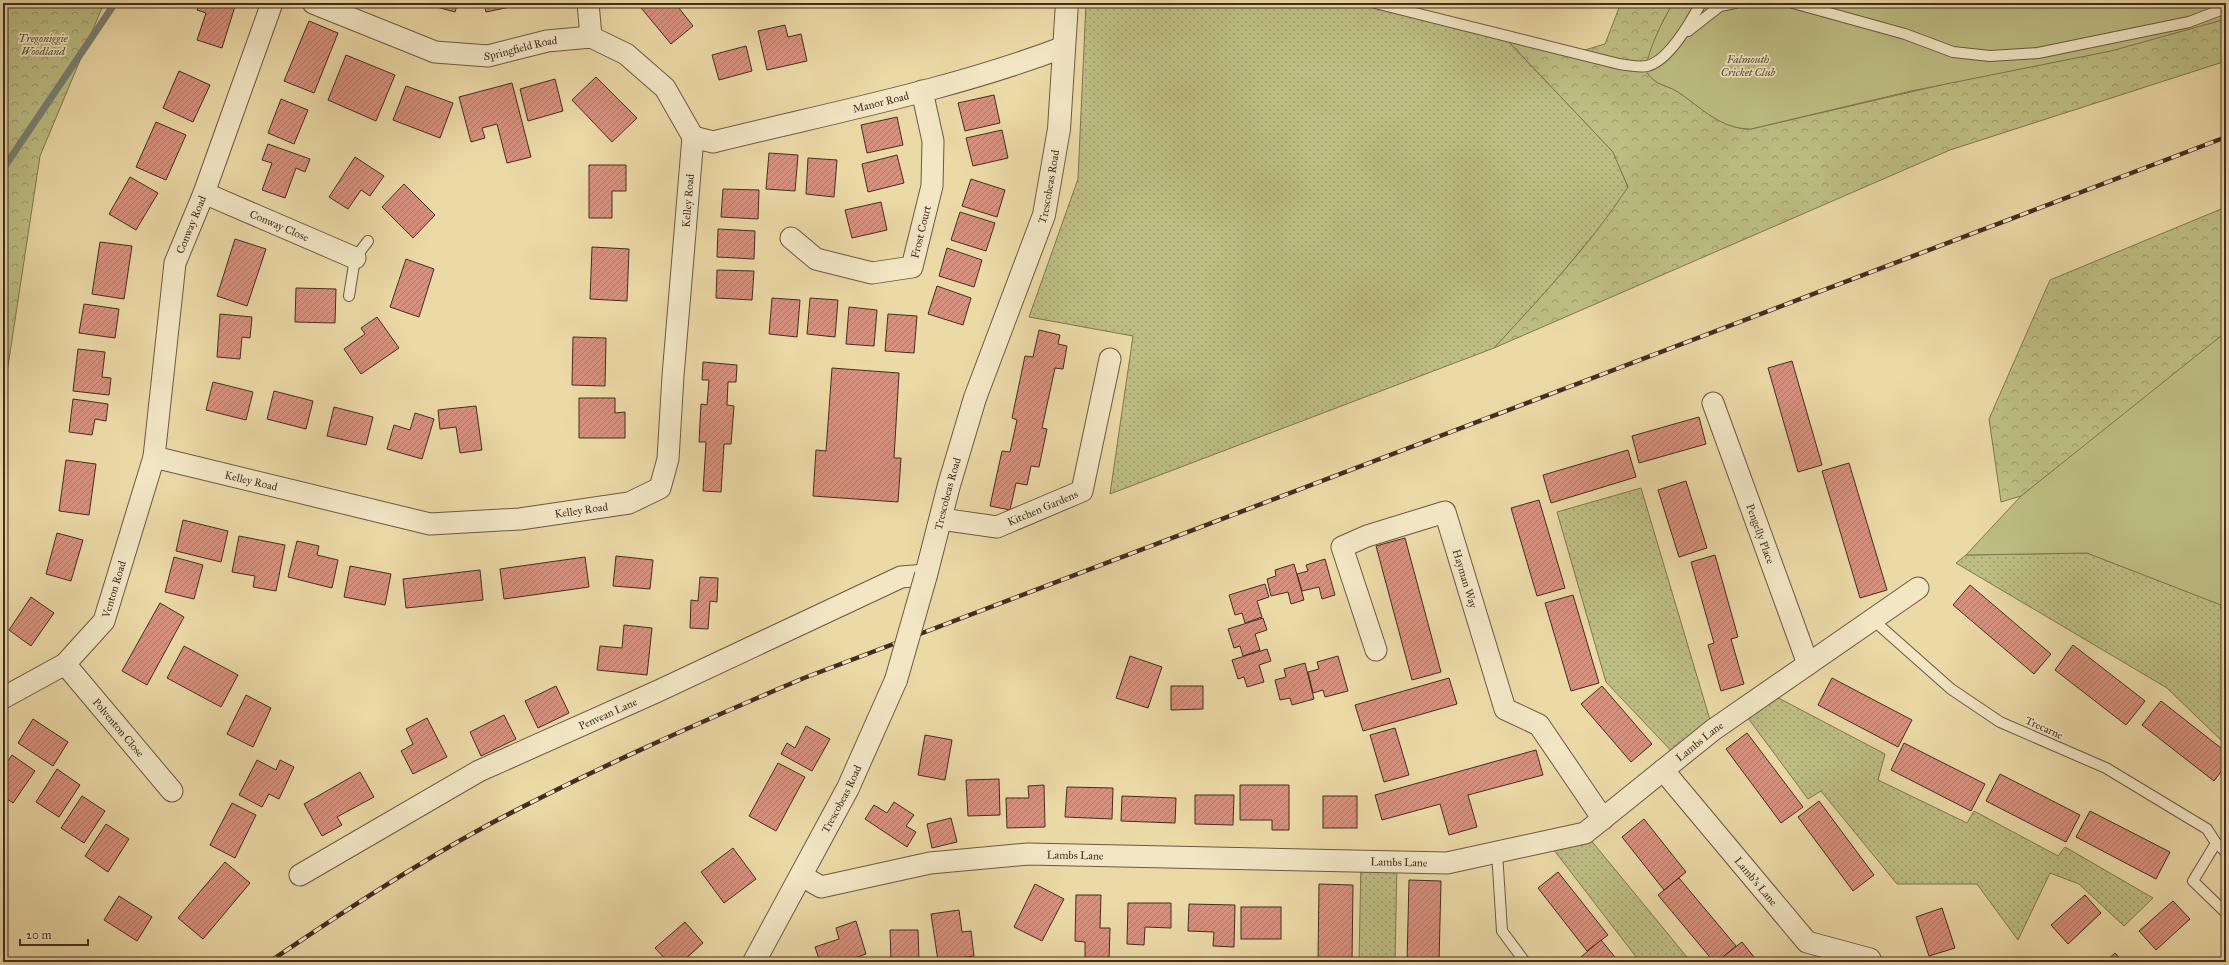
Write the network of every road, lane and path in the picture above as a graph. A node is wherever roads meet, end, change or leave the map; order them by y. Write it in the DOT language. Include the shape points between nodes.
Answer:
graph roads {
  1 [pos="272,3"];
  2 [pos="313,3"];
  3 [pos="588,3"];
  4 [pos="1067,3"];
  5 [pos="1375,3"];
  6 [pos="1701,3"];
  7 [pos="1735,3"];
  8 [pos="1792,3"];
  9 [pos="2226,8"];
  10 [pos="1683,35"];
  11 [pos="591,37"];
  12 [pos="1064,47"];
  13 [pos="922,91"];
  14 [pos="693,137"];
  15 [pos="204,193"];
  16 [pos="791,238"];
  17 [pos="368,241"];
  18 [pos="355,258"];
  19 [pos="349,296"];
  20 [pos="1110,358"];
  21 [pos="1713,403"];
  22 [pos="154,457"];
  23 [pos="941,519"];
  24 [pos="926,575"];
  25 [pos="1918,588"];
  26 [pos="1872,619"];
  27 [pos="1376,650"];
  28 [pos="65,664"];
  29 [pos="1808,664"];
  30 [pos="3,698"];
  31 [pos="1663,770"];
  32 [pos="172,790"];
  33 [pos="1603,819"];
  34 [pos="2216,843"];
  35 [pos="1497,852"];
  36 [pos="2226,852"];
  37 [pos="300,875"];
  38 [pos="802,876"];
  39 [pos="2226,913"];
  40 [pos="1870,959"];
  41 [pos="754,962"];
  42 [pos="1525,962"];
  1 -- 15 [label="street, Conway Road"];
  2 -- 11 [label="street, Springfield Road" via="435,52 488,56 547,41"];
  3 -- 11 [label="street"];
  4 -- 12 [label="street, Trescobeas Road"];
  5 -- 10 [label="lane" via="1632,66 1652,64"];
  6 -- 10 [label="lane"];
  7 -- 10 [label="lane" via="1720,6"];
  8 -- 9 [label="lane" via="1904,34 1953,52 1990,56 2038,53 2189,22"];
  11 -- 14 [label="street" via="626,54 665,88"];
  12 -- 13 [label="street, Manor Road" via="1023,62"];
  12 -- 23 [label="street, Trescobeas Road" via="1059,129 1044,216 975,398"];
  13 -- 14 [label="street, Manor Road" via="713,142"];
  13 -- 16 [label="street, Frost Court" via="933,141 932,186 912,267 872,273 816,259"];
  14 -- 22 [label="street, Kelley Road" via="668,458 660,488 629,503 520,519 430,524"];
  15 -- 18 [label="street, Conway Close"];
  15 -- 22 [label="street, Conway Road" via="176,264"];
  17 -- 18 [label="lane"];
  18 -- 19 [label="lane"];
  20 -- 23 [label="street, Kitchen Gardens" via="1082,491 997,527"];
  21 -- 29 [label="street, Pengelly Place"];
  22 -- 28 [label="street, Venton Road" via="104,620"];
  23 -- 24 [label="street, Trescobeas Road"];
  24 -- 37 [label="street, Penvean Lane" via="901,577 656,692 479,771"];
  24 -- 38 [label="street, Trescobeas Road, bridge" via="896,680 848,788"];
  25 -- 26 [label="street, Lambs Lane"];
  26 -- 29 [label="street, Lambs Lane"];
  26 -- 34 [label="lane, Trecarne" via="1951,689 2000,722 2106,768 2207,830"];
  27 -- 33 [label="street, Hayman Way" via="1342,547 1367,536 1445,512 1506,709 1539,726"];
  28 -- 30 [label="street, Venton Road"];
  28 -- 32 [label="street, Polventon Close"];
  29 -- 31 [label="street, Lambs Lane" via="1713,730"];
  31 -- 33 [label="street, Lambs Lane"];
  31 -- 40 [label="street, Lamb's Lane" via="1807,942"];
  33 -- 35 [label="street, Lambs Lane" via="1585,833"];
  34 -- 36 [label="lane, Trecarne"];
  34 -- 39 [label="lane" via="2193,881"];
  35 -- 38 [label="street, Lambs Lane" via="1448,863 1028,854 930,863 821,887"];
  35 -- 42 [label="lane" via="1502,931"];
  38 -- 41 [label="street, Trescobeas Road"];
}
